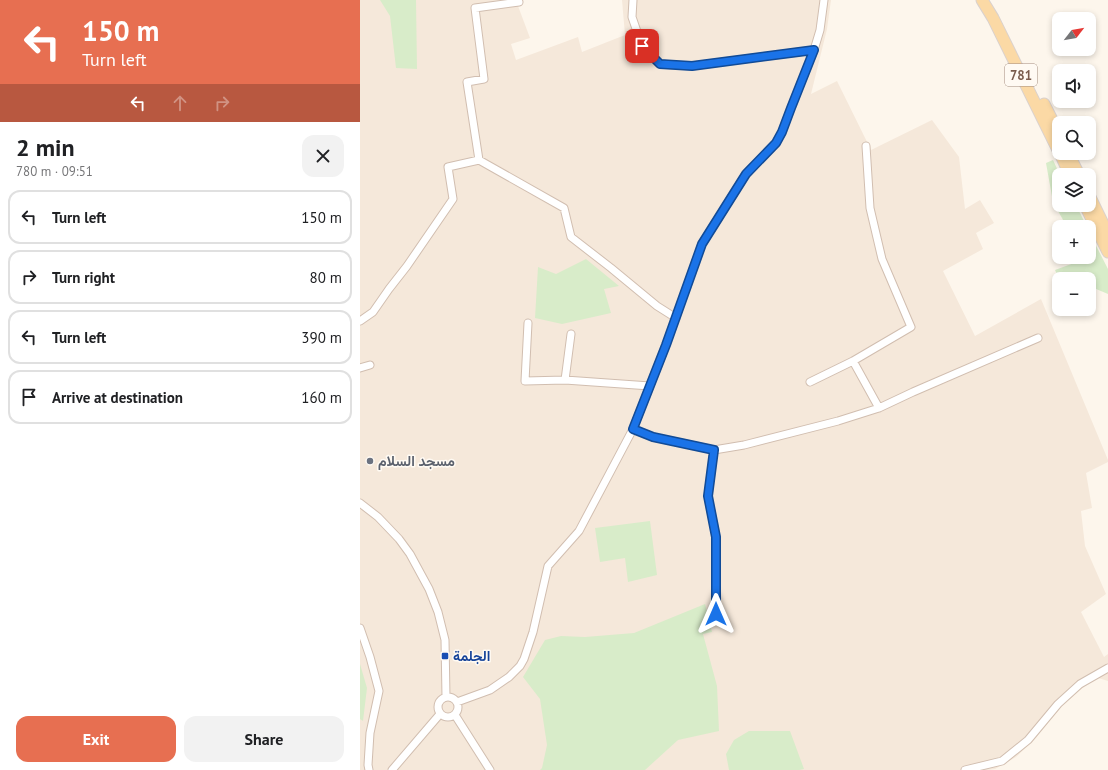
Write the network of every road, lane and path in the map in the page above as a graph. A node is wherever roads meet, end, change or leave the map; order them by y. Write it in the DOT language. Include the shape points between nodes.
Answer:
graph roads {
  1 [pos="518,0"];
  2 [pos="633,0"];
  3 [pos="824,0"];
  4 [pos="982,0"];
  5 [pos="991,0"];
  6 [pos="814,50"];
  7 [pos="1052,120"];
  8 [pos="1052,138"];
  9 [pos="866,146"];
  10 [pos="479,160"];
  11 [pos="1096,209"];
  12 [pos="1088,212"];
  13 [pos="1108,234"];
  14 [pos="1108,252"];
  15 [pos="676,318"];
  16 [pos="360,321"];
  17 [pos="528,323"];
  18 [pos="571,334"];
  19 [pos="1038,338"];
  20 [pos="853,361"];
  21 [pos="370,365"];
  22 [pos="360,368"];
  23 [pos="565,380"];
  24 [pos="810,382"];
  25 [pos="650,386"];
  26 [pos="879,408"];
  27 [pos="633,429"];
  28 [pos="714,450"];
  29 [pos="360,503"];
  30 [pos="716,614"];
  31 [pos="360,628"];
  32 [pos="1108,668"];
  33 [pos="446,697"];
  34 [pos="457,702"];
  35 [pos="440,714"];
  36 [pos="455,715"];
  37 [pos="369,770"];
  38 [pos="392,770"];
  39 [pos="490,770"];
  40 [pos="965,770"];
  1 -- 10 [label="street" via="519,2 475,8 484,78 467,82"];
  2 -- 6 [label="street" via="632,16 642,46 660,64 692,66"];
  3 -- 6 [label="street"];
  4 -- 8 [label="main road, 781"];
  5 -- 7 [label="main road, 781"];
  6 -- 15 [label="street" via="776,143 746,174 702,244"];
  9 -- 20 [label="street" via="870,208 882,259 911,327"];
  10 -- 15 [label="street" via="564,208 571,237 657,306"];
  10 -- 16 [label="street" via="448,167 453,199 373,312"];
  11 -- 13 [label="main road"];
  12 -- 14 [label="main road"];
  15 -- 25 [label="street"];
  17 -- 23 [label="street" via="525,381"];
  18 -- 23 [label="street"];
  19 -- 26 [label="street"];
  20 -- 24 [label="street"];
  20 -- 26 [label="street"];
  21 -- 22 [label="street"];
  23 -- 25 [label="street"];
  25 -- 27 [label="street"];
  26 -- 28 [label="street" via="744,445"];
  27 -- 28 [label="street" via="653,437"];
  27 -- 34 [label="street" via="579,531 548,566 533,632 520,666 490,690"];
  28 -- 30 [label="street" via="708,496 716,537"];
  29 -- 33 [label="street" via="378,517 399,540 410,554 429,589 446,640"];
  31 -- 37 [label="street" via="379,691 370,733"];
  32 -- 40 [label="street" via="1080,684 1058,704 1028,740 1002,761"];
  33 -- 34 [label="street"];
  33 -- 35 [label="street" via="439,702 437,708"];
  34 -- 36 [label="street"];
  35 -- 36 [label="street" via="445,717"];
  35 -- 38 [label="street"];
  36 -- 39 [label="street"];
}
